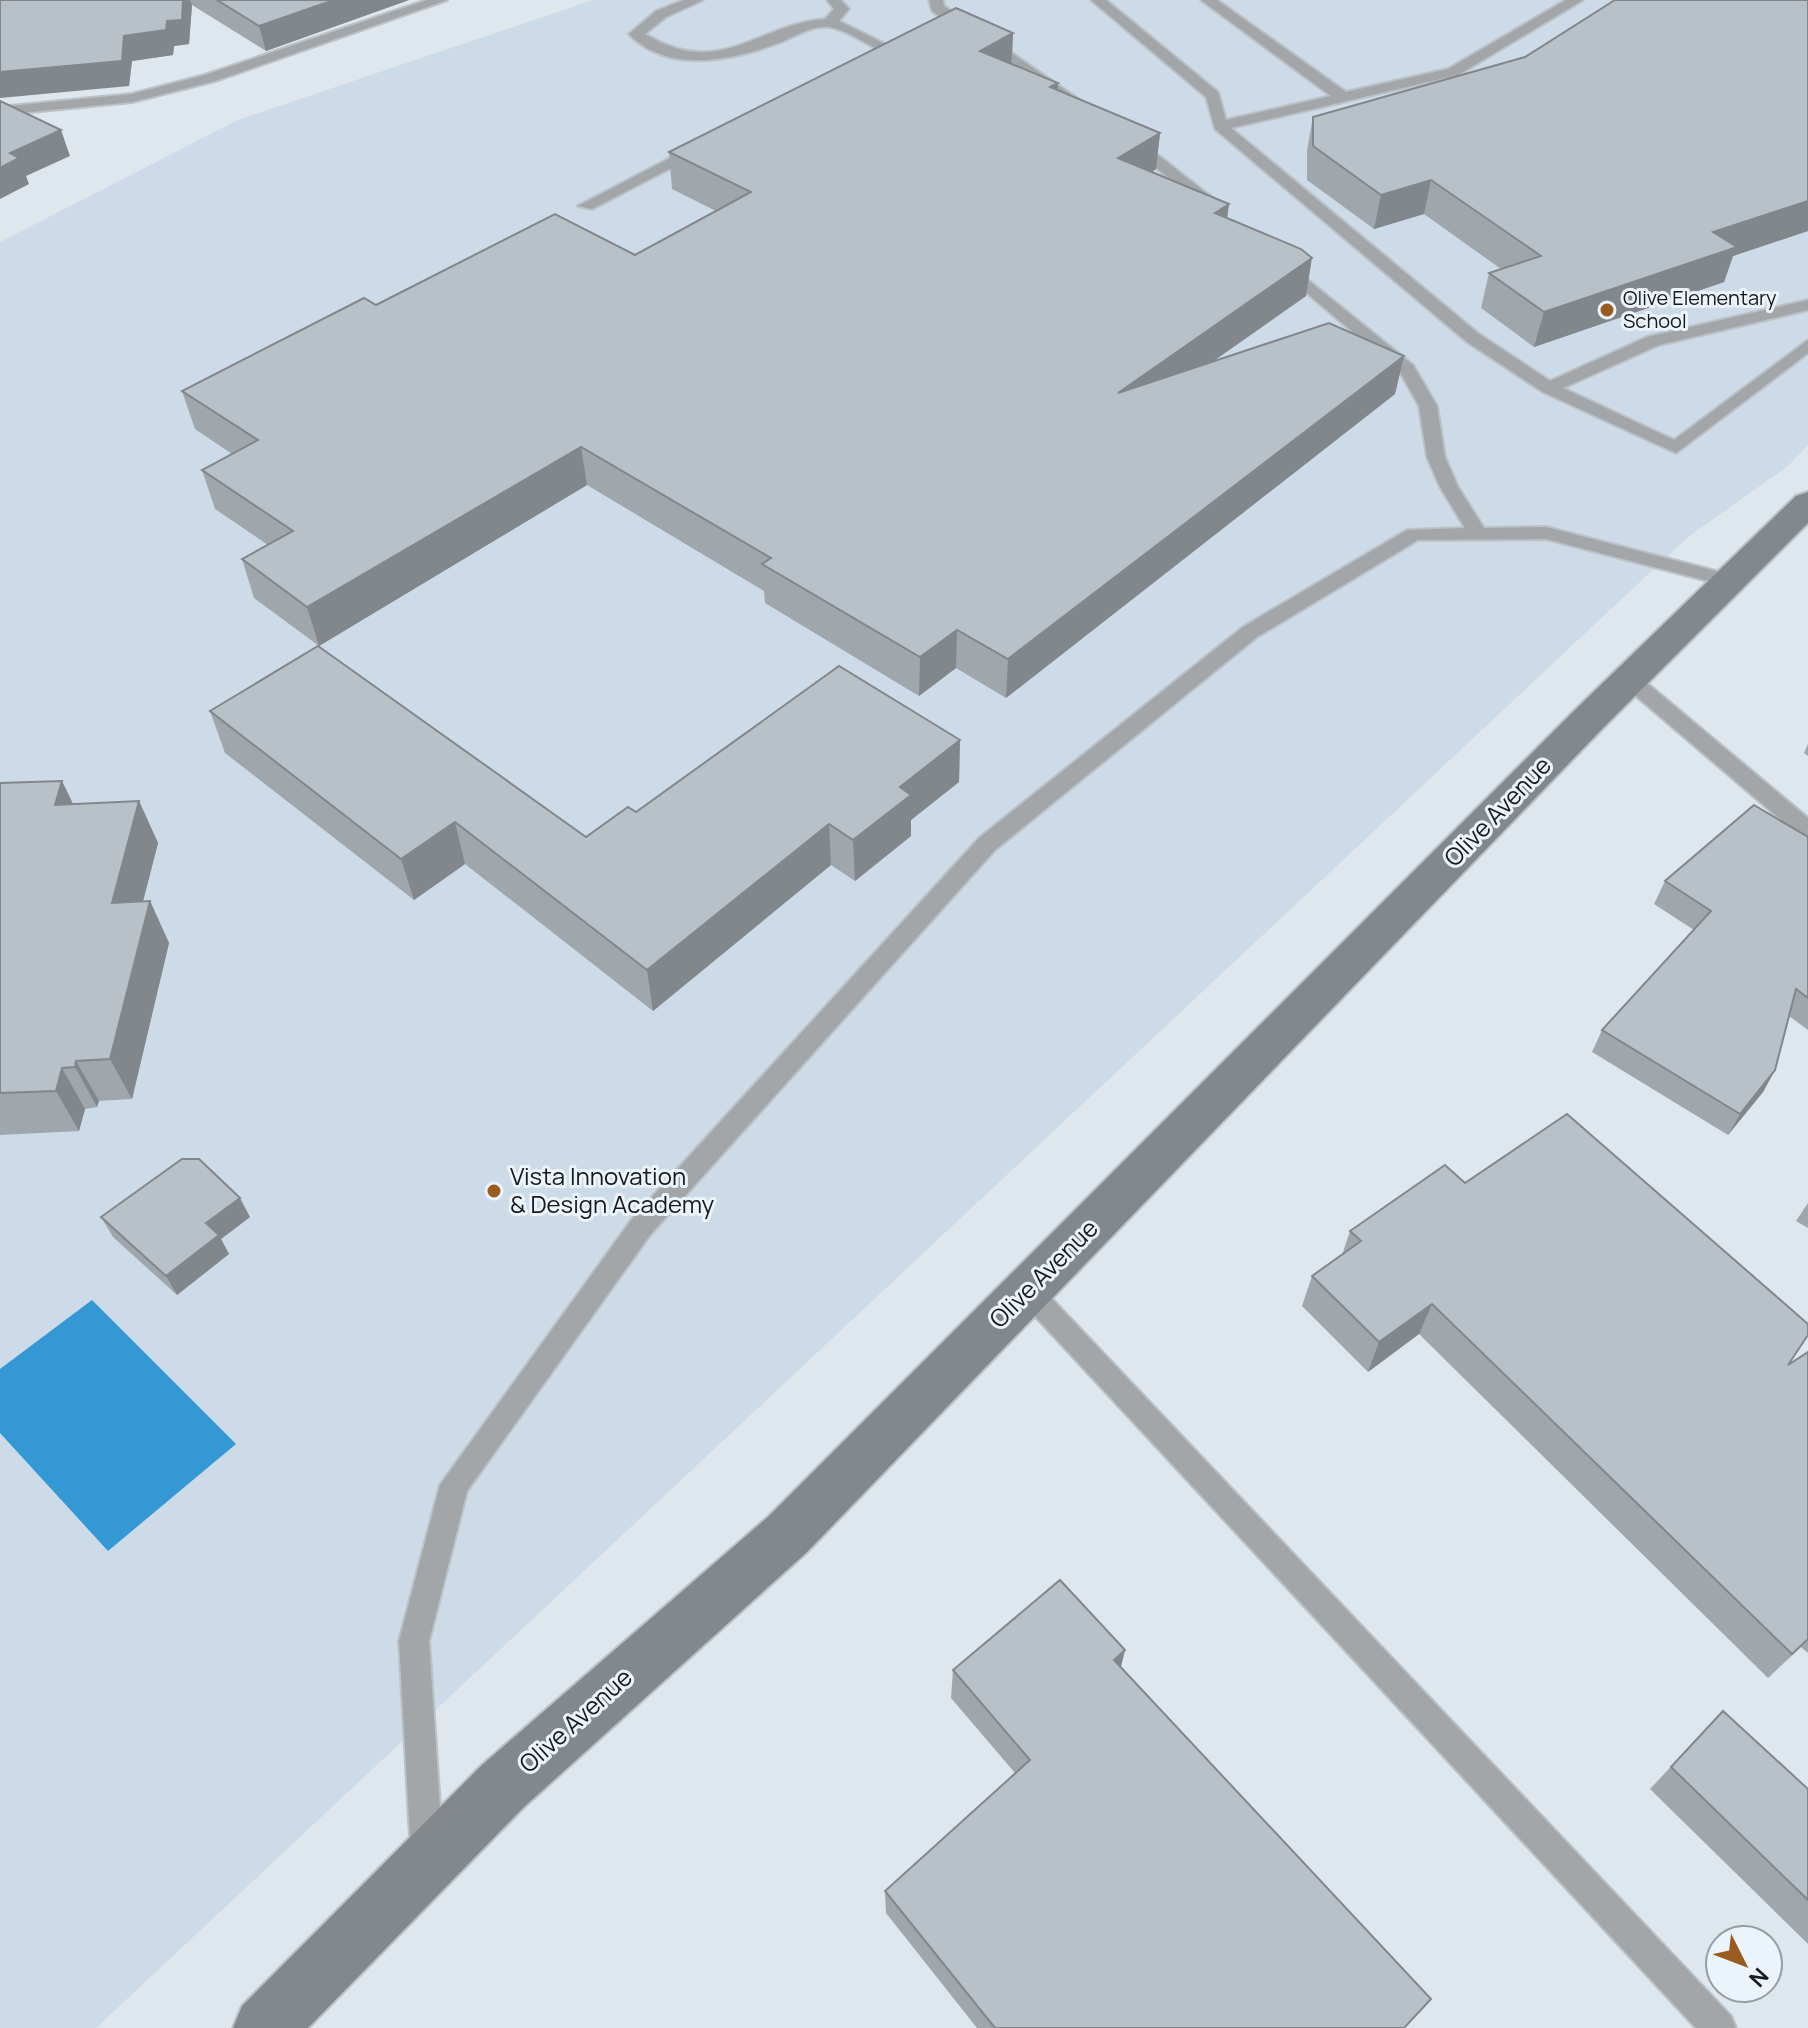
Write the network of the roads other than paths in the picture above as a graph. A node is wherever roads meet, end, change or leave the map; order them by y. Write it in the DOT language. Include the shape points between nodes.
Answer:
graph roads {
  1 [pos="440,0"];
  2 [pos="696,0"];
  3 [pos="834,0"];
  4 [pos="936,0"];
  5 [pos="1098,0"];
  6 [pos="1208,0"];
  7 [pos="1576,0"];
  8 [pos="829,23"];
  9 [pos="890,50"];
  10 [pos="1345,99"];
  11 [pos="0,111"];
  12 [pos="1220,126"];
  13 [pos="710,142"];
  14 [pos="586,206"];
  15 [pos="1229,219"];
  16 [pos="1264,249"];
  17 [pos="1808,305"];
  18 [pos="1808,345"];
  19 [pos="1549,388"];
  20 [pos="1808,503"];
  21 [pos="1479,534"];
  22 [pos="1728,580"];
  23 [pos="1629,679"];
  24 [pos="1808,830"];
  25 [pos="1028,1291"];
  26 [pos="427,1862"];
  27 [pos="1722,2026"];
  28 [pos="264,2028"];
  1 -- 11 [label="lane" via="145,95"];
  2 -- 8 [label="lane" via="661,14 636,34 659,51 692,58 742,52"];
  3 -- 8 [label="lane" via="842,9"];
  4 -- 15 [label="lane" via="946,22 1114,129"];
  5 -- 12 [label="lane" via="1213,95"];
  6 -- 10 [label="lane"];
  7 -- 10 [label="lane" via="1453,72"];
  8 -- 9 [label="lane"];
  10 -- 12 [label="lane"];
  12 -- 19 [label="lane" via="1473,338"];
  13 -- 14 [label="lane"];
  16 -- 21 [label="lane" via="1407,369 1428,406 1436,457 1449,487"];
  17 -- 19 [label="lane" via="1653,341"];
  18 -- 19 [label="lane" via="1676,448"];
  20 -- 22 [label="main road, Olive Avenue"];
  21 -- 22 [label="lane" via="1546,533"];
  21 -- 26 [label="lane" via="1414,534 1250,632 987,844 641,1227 454,1485 414,1641"];
  22 -- 23 [label="main road, Olive Avenue"];
  23 -- 24 [label="lane"];
  23 -- 25 [label="main road, Olive Avenue"];
  25 -- 26 [label="main road, Olive Avenue" via="788,1534 503,1786"];
  25 -- 27 [label="lane"];
  26 -- 28 [label="main road, Olive Avenue"];
}
